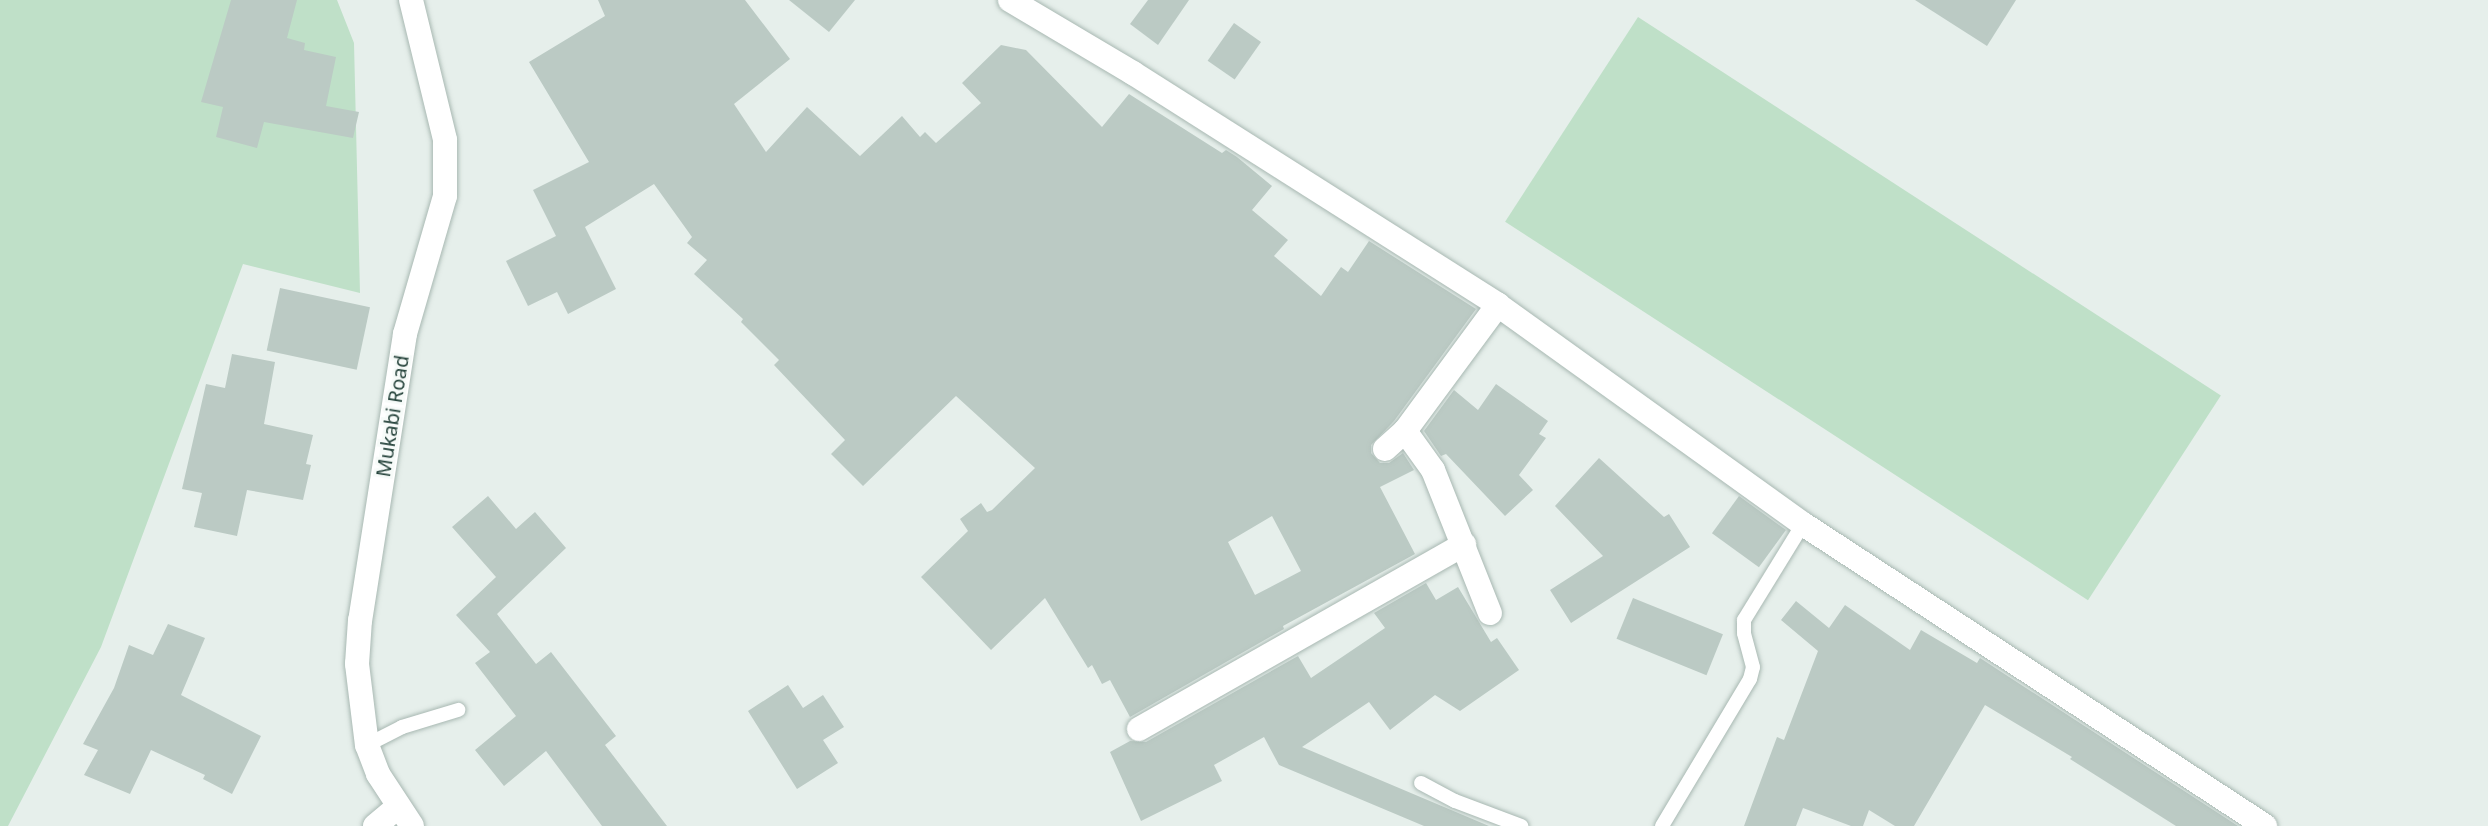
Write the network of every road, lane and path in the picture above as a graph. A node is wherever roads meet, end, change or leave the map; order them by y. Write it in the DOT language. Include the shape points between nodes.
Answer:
graph roads {
  1 [pos="411,0"];
  2 [pos="1010,0"];
  3 [pos="1498,305"];
  4 [pos="1405,431"];
  5 [pos="1385,449"];
  6 [pos="1803,524"];
  7 [pos="1464,544"];
  8 [pos="1490,613"];
  9 [pos="458,710"];
  10 [pos="1139,729"];
  11 [pos="367,745"];
  12 [pos="1421,783"];
  13 [pos="405,817"];
  14 [pos="375,826"];
  15 [pos="1521,826"];
  16 [pos="1662,826"];
  17 [pos="2265,826"];
  1 -- 11 [label="street, Mukabi Road" via="447,166 445,196 405,334 360,620 357,664"];
  2 -- 3 [label="street"];
  3 -- 4 [label="street"];
  3 -- 6 [label="street"];
  4 -- 5 [label="street"];
  4 -- 7 [label="street" via="1433,470"];
  6 -- 16 [label="lane" via="1744,620 1753,667 1750,679"];
  6 -- 17 [label="street"];
  7 -- 8 [label="street"];
  7 -- 10 [label="street"];
  9 -- 11 [label="lane" via="402,727"];
  11 -- 13 [label="street, Mukabi Road"];
  12 -- 15 [label="lane"];
  13 -- 14 [label="street"];
}
